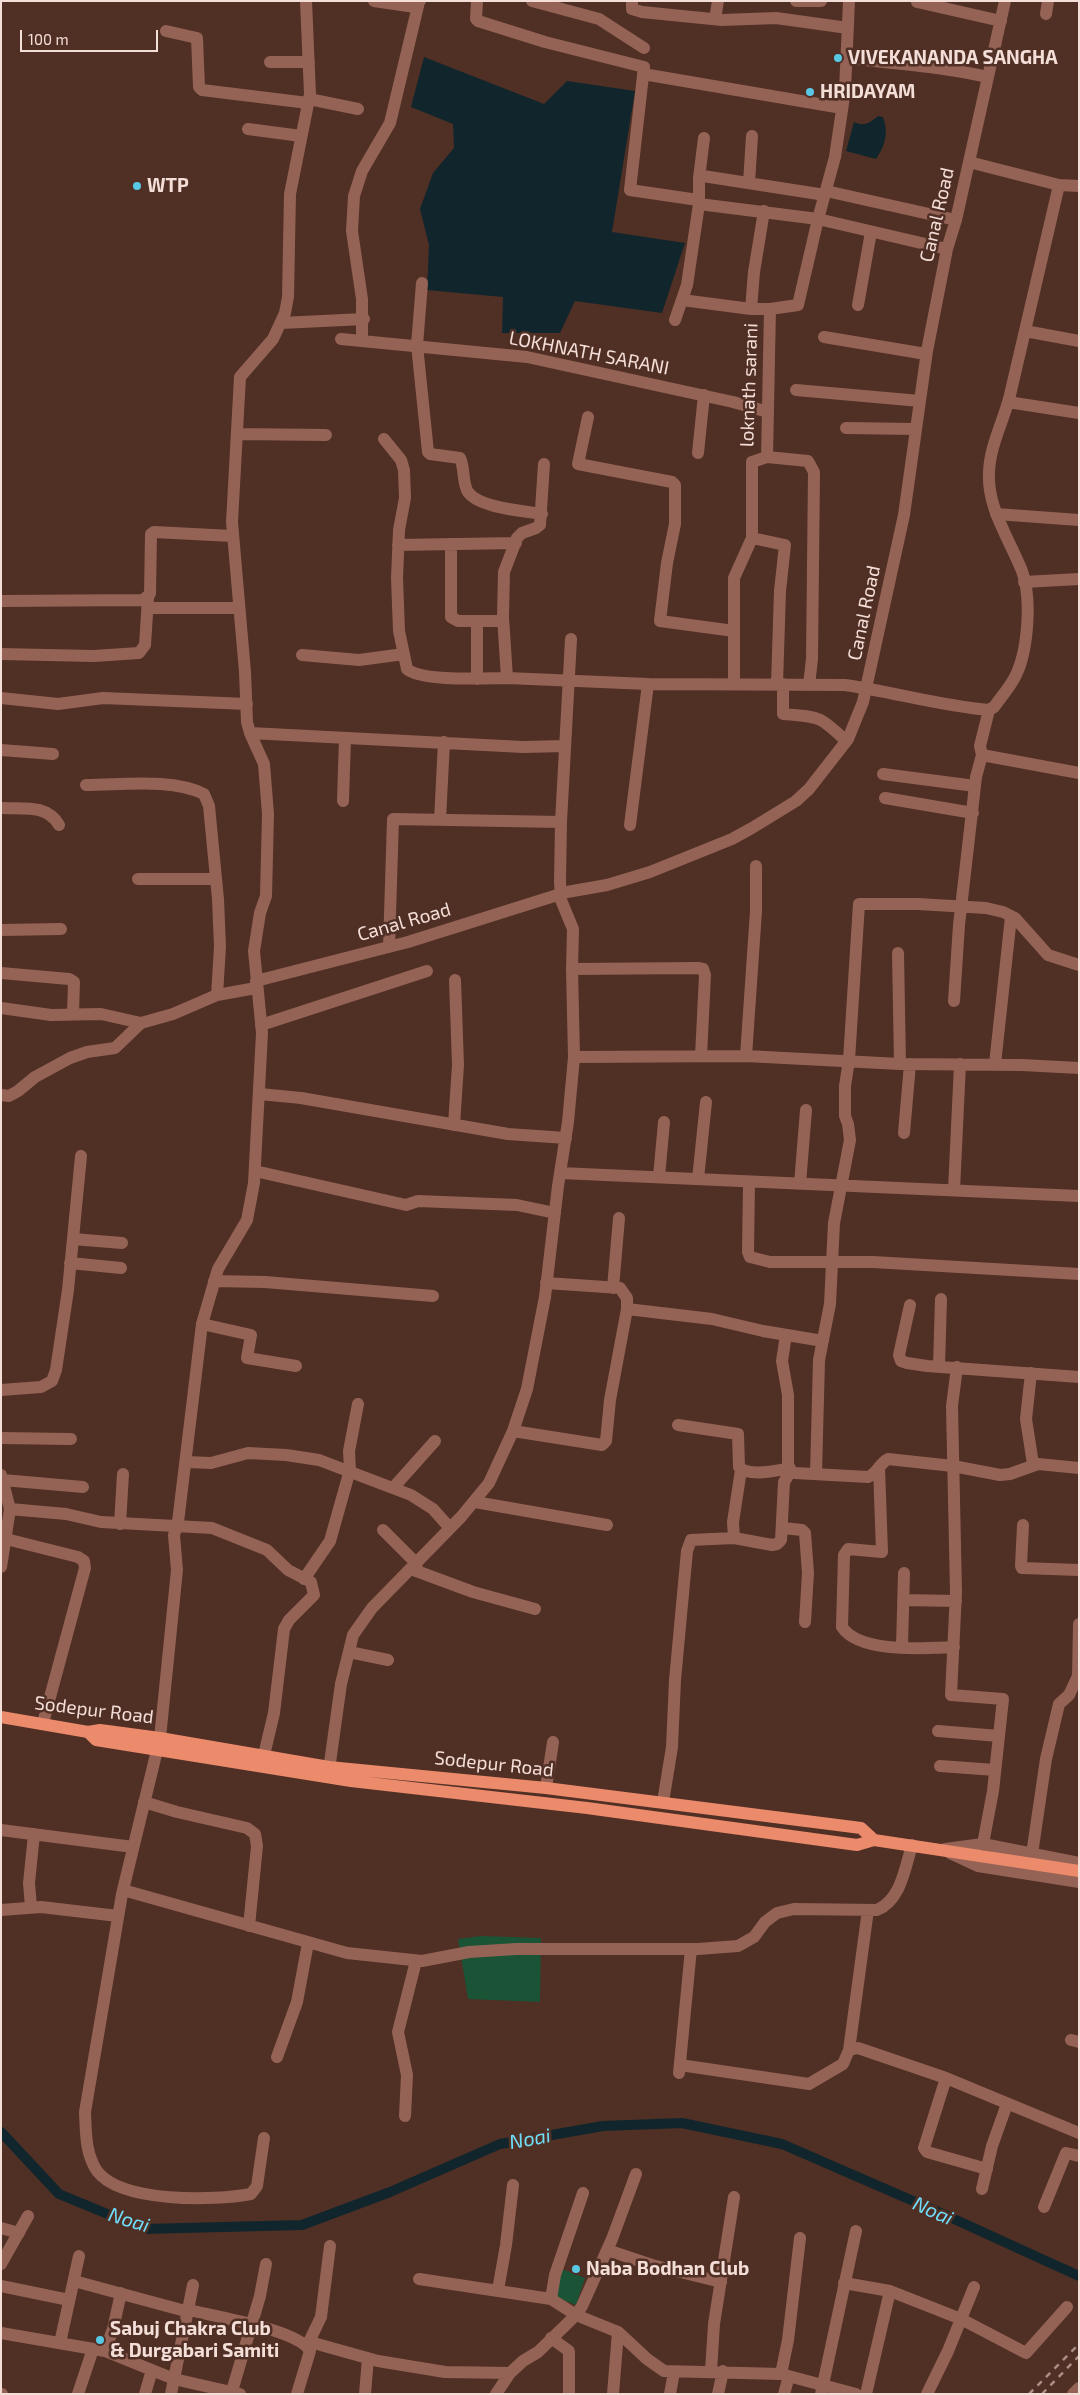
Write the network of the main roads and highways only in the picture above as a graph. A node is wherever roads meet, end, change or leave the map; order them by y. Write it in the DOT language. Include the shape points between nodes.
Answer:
graph roads {
  1 [pos="1,1717"];
  2 [pos="158,1743"];
  3 [pos="329,1772"];
  4 [pos="874,1840"];
  5 [pos="1079,1871"];
  1 -- 2 [label="main road, Sodepur Road" via="88,1732 100,1730"];
  2 -- 3 [label="main road"];
  2 -- 3 [label="main road, Sodepur Road" via="264,1755"];
  3 -- 4 [label="main road" via="857,1846"];
  3 -- 4 [label="main road, Sodepur Road" via="546,1788 663,1802 861,1828"];
  4 -- 5 [label="main road, Sodepur Road" via="942,1849 982,1850"];
}
